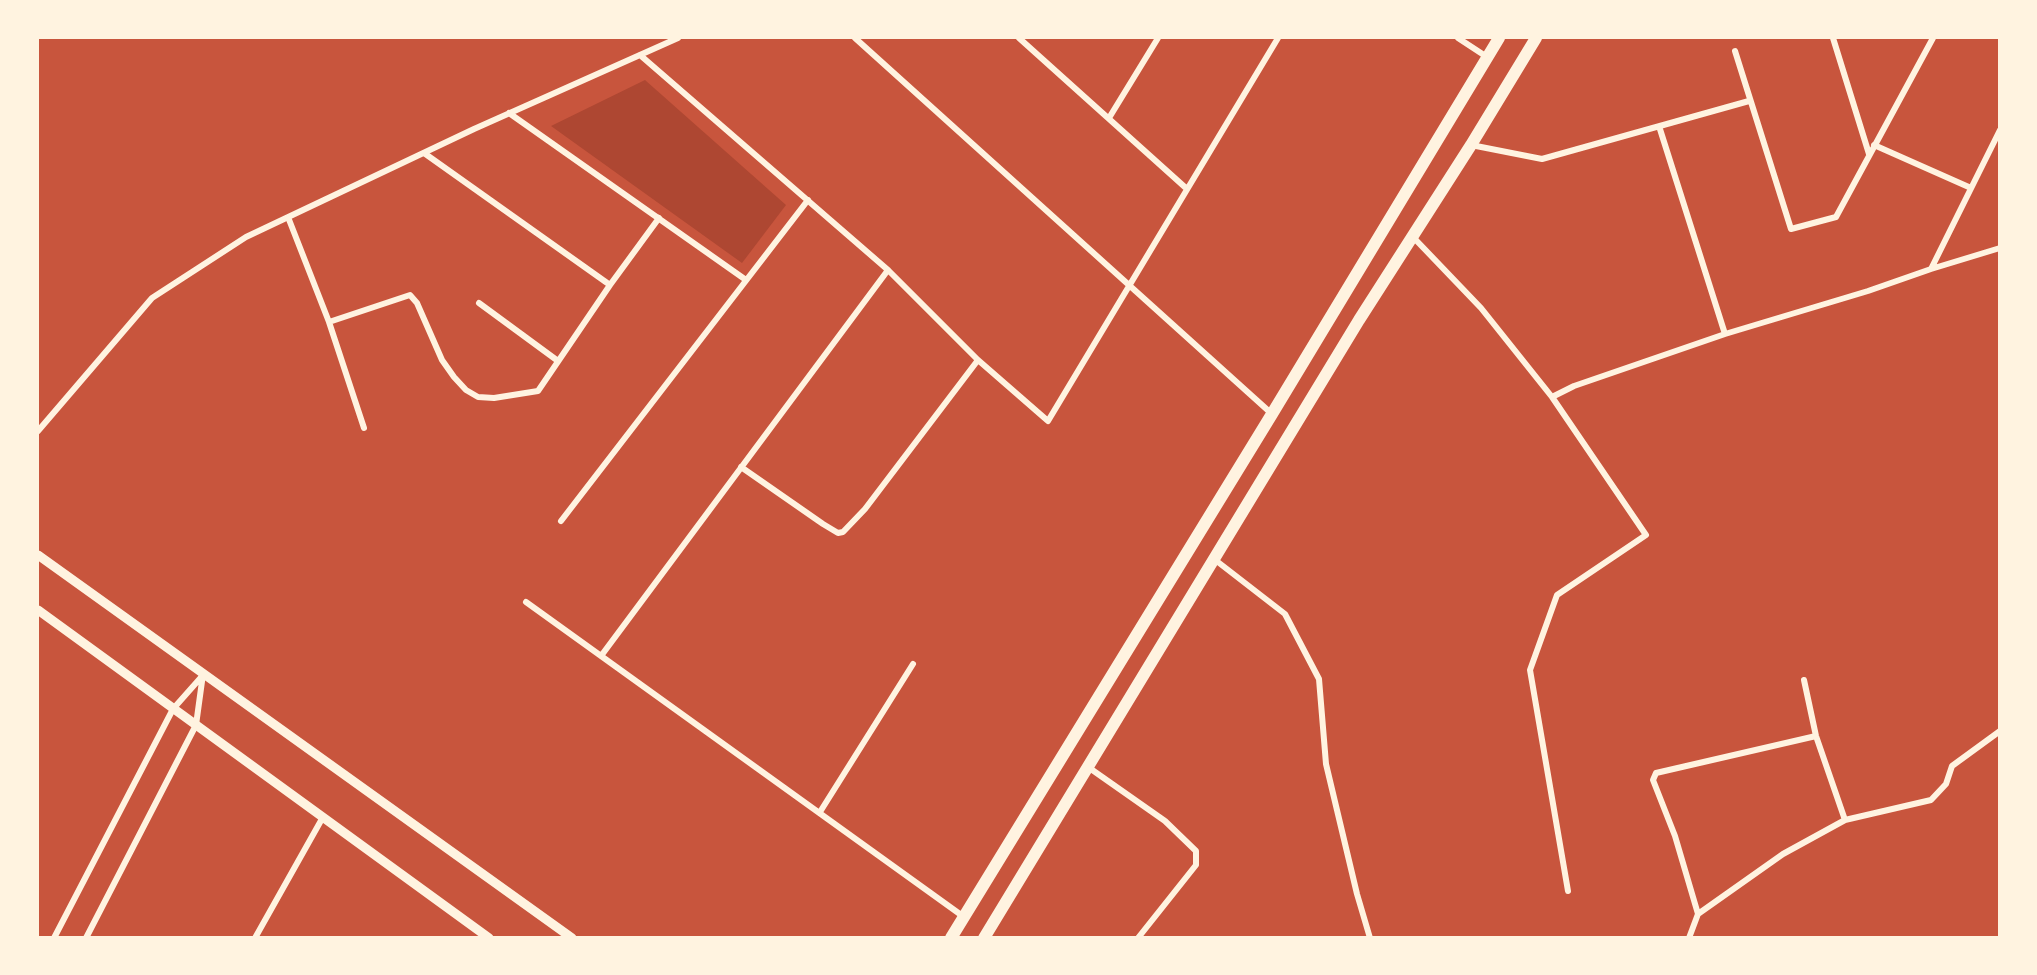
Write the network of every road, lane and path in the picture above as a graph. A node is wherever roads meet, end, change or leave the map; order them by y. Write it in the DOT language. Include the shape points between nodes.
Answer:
graph roads {
  1 [pos="678,38"];
  2 [pos="855,38"];
  3 [pos="1019,38"];
  4 [pos="1158,38"];
  5 [pos="1278,38"];
  6 [pos="1458,38"];
  7 [pos="1498,38"];
  8 [pos="1536,38"];
  9 [pos="1833,38"];
  10 [pos="1933,38"];
  11 [pos="1735,51"];
  12 [pos="640,55"];
  13 [pos="1487,57"];
  14 [pos="1749,101"];
  15 [pos="509,113"];
  16 [pos="1109,118"];
  17 [pos="1659,126"];
  18 [pos="2000,130"];
  19 [pos="1471,145"];
  20 [pos="1874,145"];
  21 [pos="424,153"];
  22 [pos="1869,154"];
  23 [pos="1971,188"];
  24 [pos="1187,189"];
  25 [pos="808,200"];
  26 [pos="288,217"];
  27 [pos="659,218"];
  28 [pos="1413,237"];
  29 [pos="2000,248"];
  30 [pos="1931,269"];
  31 [pos="888,270"];
  32 [pos="746,280"];
  33 [pos="610,285"];
  34 [pos="1130,285"];
  35 [pos="479,303"];
  36 [pos="329,321"];
  37 [pos="1725,334"];
  38 [pos="978,360"];
  39 [pos="558,361"];
  40 [pos="1552,397"];
  41 [pos="1272,414"];
  42 [pos="364,428"];
  43 [pos="38,431"];
  44 [pos="741,467"];
  45 [pos="561,521"];
  46 [pos="38,555"];
  47 [pos="1214,559"];
  48 [pos="526,602"];
  49 [pos="38,610"];
  50 [pos="601,656"];
  51 [pos="913,664"];
  52 [pos="204,674"];
  53 [pos="1804,680"];
  54 [pos="173,709"];
  55 [pos="196,725"];
  56 [pos="2000,731"];
  57 [pos="1816,736"];
  58 [pos="1087,766"];
  59 [pos="820,812"];
  60 [pos="323,817"];
  61 [pos="1845,820"];
  62 [pos="1568,891"];
  63 [pos="1698,914"];
  64 [pos="964,916"];
  65 [pos="54,938"];
  66 [pos="87,938"];
  67 [pos="255,938"];
  68 [pos="489,938"];
  69 [pos="572,938"];
  70 [pos="951,938"];
  71 [pos="984,938"];
  72 [pos="1138,938"];
  73 [pos="1370,938"];
  74 [pos="1689,938"];
  1 -- 12 [label="street"];
  2 -- 34 [label="street"];
  3 -- 16 [label="street"];
  4 -- 16 [label="street"];
  5 -- 24 [label="street"];
  6 -- 13 [label="street"];
  7 -- 13 [label="highway"];
  8 -- 19 [label="highway"];
  9 -- 22 [label="street"];
  10 -- 20 [label="street"];
  11 -- 14 [label="street"];
  12 -- 15 [label="street"];
  12 -- 25 [label="street"];
  13 -- 41 [label="highway"];
  14 -- 17 [label="street"];
  14 -- 22 [label="street" via="1791,229 1836,217"];
  15 -- 21 [label="street"];
  15 -- 27 [label="street"];
  16 -- 24 [label="street"];
  17 -- 19 [label="street" via="1542,159"];
  17 -- 37 [label="street"];
  18 -- 23 [label="street"];
  19 -- 28 [label="highway"];
  20 -- 22 [label="street"];
  20 -- 23 [label="street"];
  21 -- 26 [label="street"];
  21 -- 33 [label="street"];
  23 -- 30 [label="street"];
  24 -- 34 [label="street"];
  25 -- 31 [label="street"];
  25 -- 32 [label="street"];
  26 -- 36 [label="street"];
  26 -- 43 [label="street" via="246,237 152,298"];
  27 -- 32 [label="street"];
  27 -- 33 [label="street"];
  28 -- 40 [label="street" via="1481,308"];
  28 -- 47 [label="highway"];
  29 -- 30 [label="street"];
  30 -- 37 [label="street"];
  31 -- 38 [label="street"];
  31 -- 44 [label="street"];
  32 -- 45 [label="street"];
  33 -- 39 [label="street"];
  34 -- 38 [label="street" via="1048,421"];
  34 -- 41 [label="street"];
  35 -- 39 [label="street"];
  36 -- 39 [label="street" via="410,295 442,360 454,378 478,397 538,391"];
  36 -- 42 [label="street"];
  37 -- 40 [label="street"];
  38 -- 44 [label="street" via="865,509 843,532 823,524"];
  40 -- 62 [label="street" via="1646,535 1557,595 1530,670"];
  41 -- 64 [label="highway"];
  44 -- 50 [label="street"];
  46 -- 52 [label="street"];
  47 -- 58 [label="highway"];
  47 -- 73 [label="street" via="1285,614 1319,679 1326,764"];
  48 -- 50 [label="street"];
  49 -- 54 [label="street"];
  50 -- 59 [label="street"];
  51 -- 59 [label="street"];
  52 -- 54 [label="street"];
  52 -- 55 [label="street"];
  52 -- 69 [label="street"];
  53 -- 57 [label="street"];
  54 -- 55 [label="street"];
  54 -- 65 [label="street"];
  55 -- 60 [label="street"];
  55 -- 66 [label="street"];
  56 -- 61 [label="street" via="1952,766 1946,784 1931,800"];
  57 -- 61 [label="street"];
  57 -- 63 [label="street" via="1656,773 1653,780 1676,836"];
  58 -- 71 [label="highway"];
  58 -- 72 [label="street" via="1165,821 1196,851 1196,865"];
  59 -- 64 [label="street"];
  60 -- 67 [label="street"];
  60 -- 68 [label="street"];
  61 -- 63 [label="street" via="1782,854"];
  63 -- 74 [label="street"];
  64 -- 70 [label="highway"];
}
